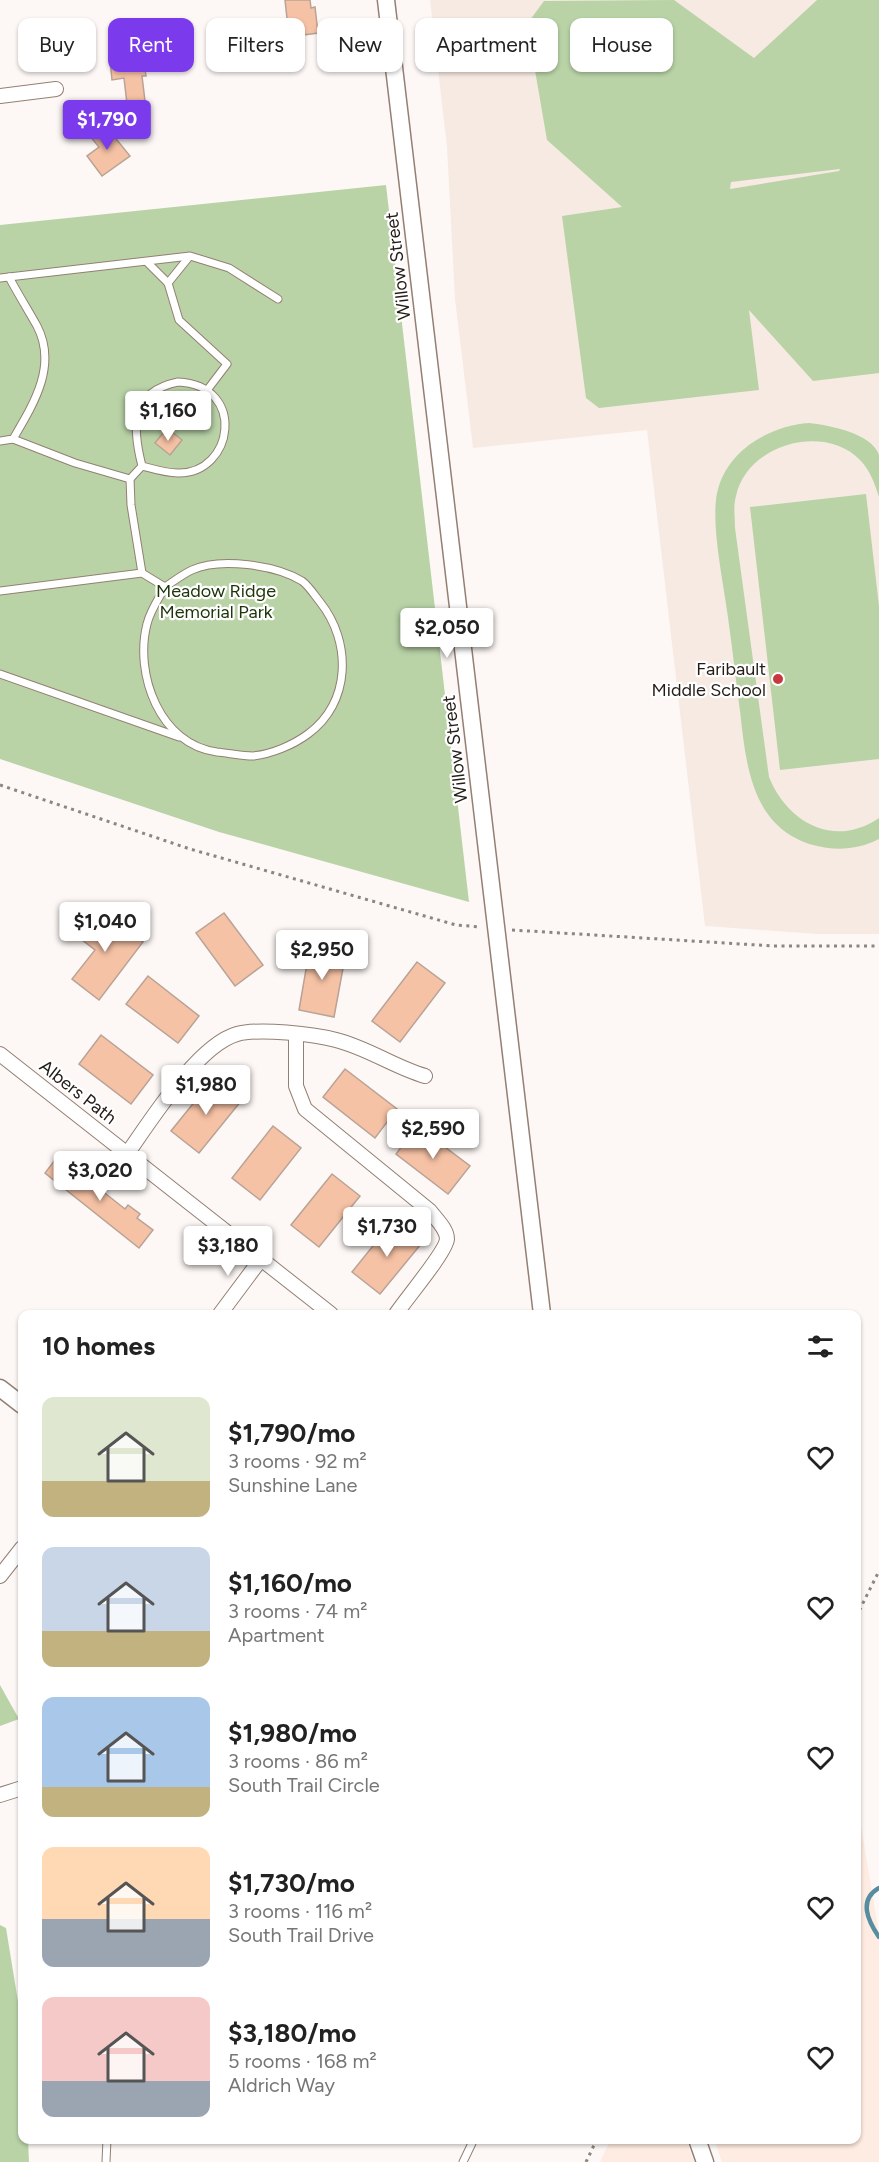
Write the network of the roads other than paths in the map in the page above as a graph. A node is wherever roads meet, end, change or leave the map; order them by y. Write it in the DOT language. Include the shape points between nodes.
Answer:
graph roads {
  1 [pos="386,0"];
  2 [pos="56,89"];
  3 [pos="0,96"];
  4 [pos="190,256"];
  5 [pos="147,262"];
  6 [pos="9,277"];
  7 [pos="0,278"];
  8 [pos="168,283"];
  9 [pos="278,299"];
  10 [pos="208,390"];
  11 [pos="13,439"];
  12 [pos="0,441"];
  13 [pos="142,466"];
  14 [pos="130,479"];
  15 [pos="142,573"];
  16 [pos="165,587"];
  17 [pos="0,591"];
  18 [pos="0,674"];
  19 [pos="179,737"];
  20 [pos="296,1035"];
  21 [pos="0,1054"];
  22 [pos="425,1076"];
  23 [pos="127,1154"];
  24 [pos="261,1259"];
  25 [pos="223,1310"];
  26 [pos="326,1310"];
  27 [pos="399,1310"];
  28 [pos="542,1310"];
  29 [pos="0,1388"];
  30 [pos="18,1402"];
  31 [pos="18,1553"];
  32 [pos="0,1576"];
  33 [pos="18,1789"];
  34 [pos="0,1795"];
  35 [pos="107,2144"];
  36 [pos="472,2144"];
  37 [pos="699,2144"];
  38 [pos="105,2162"];
  39 [pos="463,2162"];
  40 [pos="705,2162"];
  1 -- 28 [label="street, Willow Street"];
  2 -- 3 [label="street"];
  4 -- 5 [label="lane"];
  4 -- 8 [label="lane"];
  4 -- 9 [label="lane" via="229,268"];
  5 -- 6 [label="lane"];
  5 -- 8 [label="lane"];
  6 -- 7 [label="lane"];
  6 -- 11 [label="lane" via="38,328 45,358 43,382"];
  8 -- 10 [label="lane" via="179,320 227,364"];
  10 -- 13 [label="lane" via="194,383 178,382 162,385 149,395 139,407 135,425"];
  10 -- 13 [label="lane" via="220,403 225,423 223,442 214,458 198,469 179,474"];
  11 -- 12 [label="lane"];
  11 -- 14 [label="lane"];
  13 -- 14 [label="lane"];
  14 -- 15 [label="lane"];
  15 -- 16 [label="lane"];
  15 -- 17 [label="lane"];
  16 -- 19 [label="lane" via="147,624 144,666 154,704"];
  16 -- 19 [label="lane" via="194,569 233,564 270,568 304,582 330,615 343,651 341,689 324,723 293,744 254,756 210,751"];
  18 -- 19 [label="lane"];
  20 -- 22 [label="street" via="335,1040"];
  20 -- 23 [label="street" via="235,1034 213,1047 177,1086"];
  20 -- 27 [label="street" via="296,1086 305,1109 430,1211 446,1232 447,1242 437,1259"];
  21 -- 23 [label="street, Albers Path"];
  23 -- 24 [label="street, Albers Path"];
  24 -- 25 [label="street"];
  24 -- 26 [label="street, Albers Path"];
  29 -- 30 [label="street"];
  31 -- 32 [label="street"];
  33 -- 34 [label="street"];
  35 -- 38 [label="lane"];
  36 -- 39 [label="lane"];
  37 -- 40 [label="street"];
}
